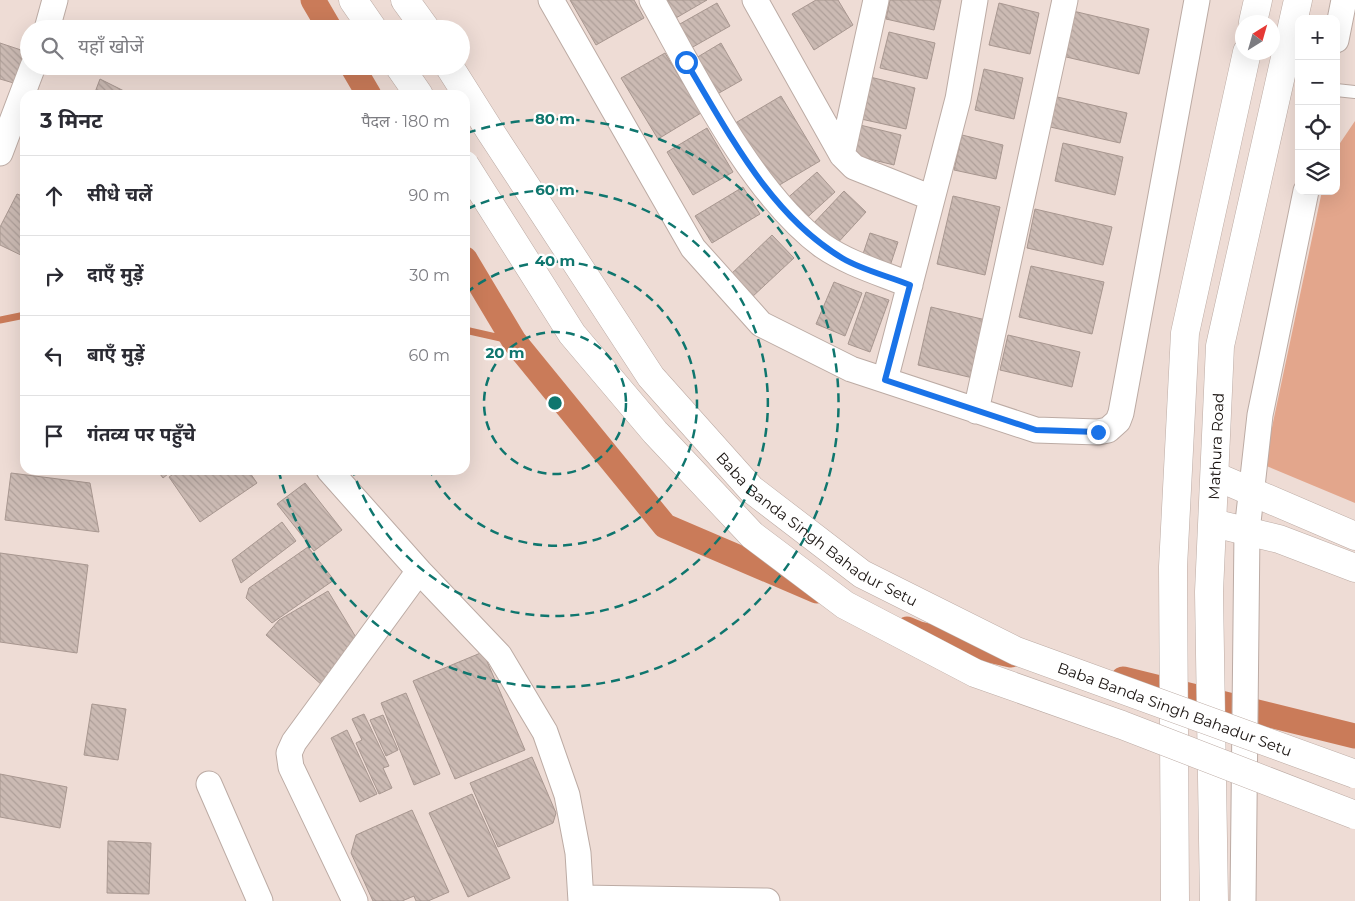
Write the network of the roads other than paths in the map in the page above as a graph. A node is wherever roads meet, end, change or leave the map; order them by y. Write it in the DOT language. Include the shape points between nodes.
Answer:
graph roads {
  1 [pos="55,0"];
  2 [pos="352,0"];
  3 [pos="551,0"];
  4 [pos="652,0"];
  5 [pos="755,0"];
  6 [pos="876,0"];
  7 [pos="975,0"];
  8 [pos="1065,0"];
  9 [pos="1197,0"];
  10 [pos="1258,0"];
  11 [pos="1298,0"];
  12 [pos="1344,0"];
  13 [pos="1255,15"];
  14 [pos="49,20"];
  15 [pos="366,20"];
  16 [pos="1340,20"];
  17 [pos="1245,60"];
  18 [pos="30,75"];
  19 [pos="405,75"];
  20 [pos="455,75"];
  21 [pos="24,90"];
  22 [pos="416,90"];
  23 [pos="464,90"];
  24 [pos="1340,90"];
  25 [pos="1355,92"];
  26 [pos="470,99"];
  27 [pos="20,100"];
  28 [pos="0,153"];
  29 [pos="842,155"];
  30 [pos="470,173"];
  31 [pos="1305,195"];
  32 [pos="932,198"];
  33 [pos="910,285"];
  34 [pos="885,380"];
  35 [pos="976,410"];
  36 [pos="334,475"];
  37 [pos="1215,476"];
  38 [pos="1252,492"];
  39 [pos="1212,523"];
  40 [pos="1246,531"];
  41 [pos="1355,536"];
  42 [pos="1355,568"];
  43 [pos="419,570"];
  44 [pos="1355,774"];
  45 [pos="209,784"];
  46 [pos="1355,815"];
  47 [pos="581,899"];
  48 [pos="260,901"];
  49 [pos="355,901"];
  50 [pos="766,901"];
  51 [pos="1175,901"];
  52 [pos="1214,901"];
  53 [pos="1243,901"];
  1 -- 14 [label="street"];
  2 -- 15 [label="main road"];
  3 -- 34 [label="street" via="693,248 761,324 851,369"];
  4 -- 33 [label="street" via="744,159 776,200 803,229 837,254"];
  5 -- 29 [label="street"];
  6 -- 29 [label="street"];
  7 -- 32 [label="street" via="958,99"];
  8 -- 35 [label="street"];
  9 -- 35 [label="street" via="1118,421 1108,430 1098,432 1036,430"];
  10 -- 13 [label="main road"];
  11 -- 37 [label="main road, Mathura Road" via="1220,346"];
  12 -- 16 [label="street"];
  17 -- 51 [label="main road, bridge" via="1185,333 1173,567"];
  18 -- 21 [label="street"];
  19 -- 22 [label="main road"];
  20 -- 23 [label="main road, Baba Banda Singh Bahadur Setu, bridge"];
  24 -- 25 [label="lane"];
  26 -- 44 [label="main road, Baba Banda Singh Bahadur Setu, bridge" via="651,377 751,489 862,574 1016,651"];
  27 -- 28 [label="street"];
  29 -- 32 [label="street" via="854,167"];
  30 -- 46 [label="main road, bridge" via="572,334 655,432 752,535 845,605 975,673 1122,725"];
  31 -- 38 [label="street" via="1260,414"];
  32 -- 33 [label="street"];
  33 -- 34 [label="street"];
  34 -- 35 [label="street"];
  36 -- 43 [label="street"];
  37 -- 38 [label="main road"];
  37 -- 39 [label="main road, Mathura Road"];
  38 -- 40 [label="street"];
  38 -- 41 [label="main road"];
  39 -- 40 [label="main road"];
  39 -- 52 [label="main road, Mathura Road, bridge" via="1209,592"];
  40 -- 42 [label="main road" via="1279,539"];
  40 -- 53 [label="street, bridge"];
  43 -- 47 [label="street" via="499,655 545,732 567,795 578,854"];
  43 -- 49 [label="street" via="289,753 290,767"];
  45 -- 48 [label="street"];
  47 -- 50 [label="street"];
}
